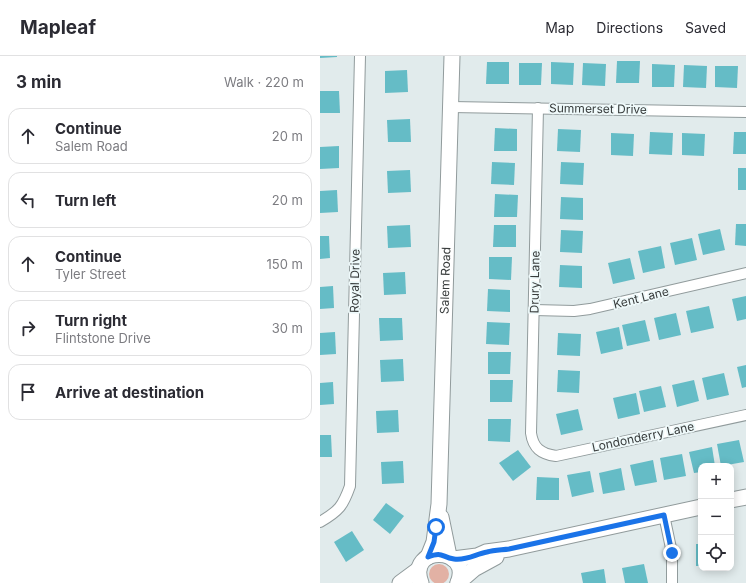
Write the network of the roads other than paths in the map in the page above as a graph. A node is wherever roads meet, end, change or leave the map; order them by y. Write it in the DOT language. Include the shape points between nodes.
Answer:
graph roads {
  1 [pos="360,56"];
  2 [pos="452,56"];
  3 [pos="451,107"];
  4 [pos="538,108"];
  5 [pos="746,112"];
  6 [pos="746,273"];
  7 [pos="534,310"];
  8 [pos="746,415"];
  9 [pos="541,452"];
  10 [pos="746,497"];
  11 [pos="734,499"];
  12 [pos="439,504"];
  13 [pos="698,508"];
  14 [pos="664,515"];
  15 [pos="320,522"];
  16 [pos="445,535"];
  17 [pos="509,549"];
  18 [pos="486,552"];
  19 [pos="451,557"];
  20 [pos="423,570"];
  21 [pos="400,583"];
  22 [pos="458,583"];
  23 [pos="672,583"];
  1 -- 15 [label="street, Royal Drive" via="350,486 343,504 332,516"];
  2 -- 3 [label="main road, Salem Road"];
  3 -- 4 [label="street, Summerset Drive"];
  3 -- 12 [label="main road, Salem Road"];
  4 -- 5 [label="street, Summerset Drive"];
  4 -- 7 [label="street, Drury Lane"];
  6 -- 7 [label="street, Kent Lane" via="590,309"];
  7 -- 9 [label="street, Drury Lane" via="531,433 532,442"];
  8 -- 9 [label="street, Londonderry Lane" via="556,456"];
  10 -- 11 [label="main road"];
  12 -- 16 [label="main road, Salem Road"];
  12 -- 20 [label="main road, Salem Road" via="434,542"];
  13 -- 14 [label="main road"];
  14 -- 17 [label="main road"];
  14 -- 23 [label="street" via="672,553"];
  16 -- 18 [label="main road" via="452,544 459,547"];
  16 -- 19 [label="main road, Salem Road"];
  17 -- 18 [label="main road"];
  17 -- 22 [label="main road" via="474,569"];
  18 -- 19 [label="main road" via="477,556"];
  19 -- 20 [label="main road" via="441,554"];
  19 -- 22 [label="main road, Salem Road" via="459,568"];
  20 -- 21 [label="main road"];
}
